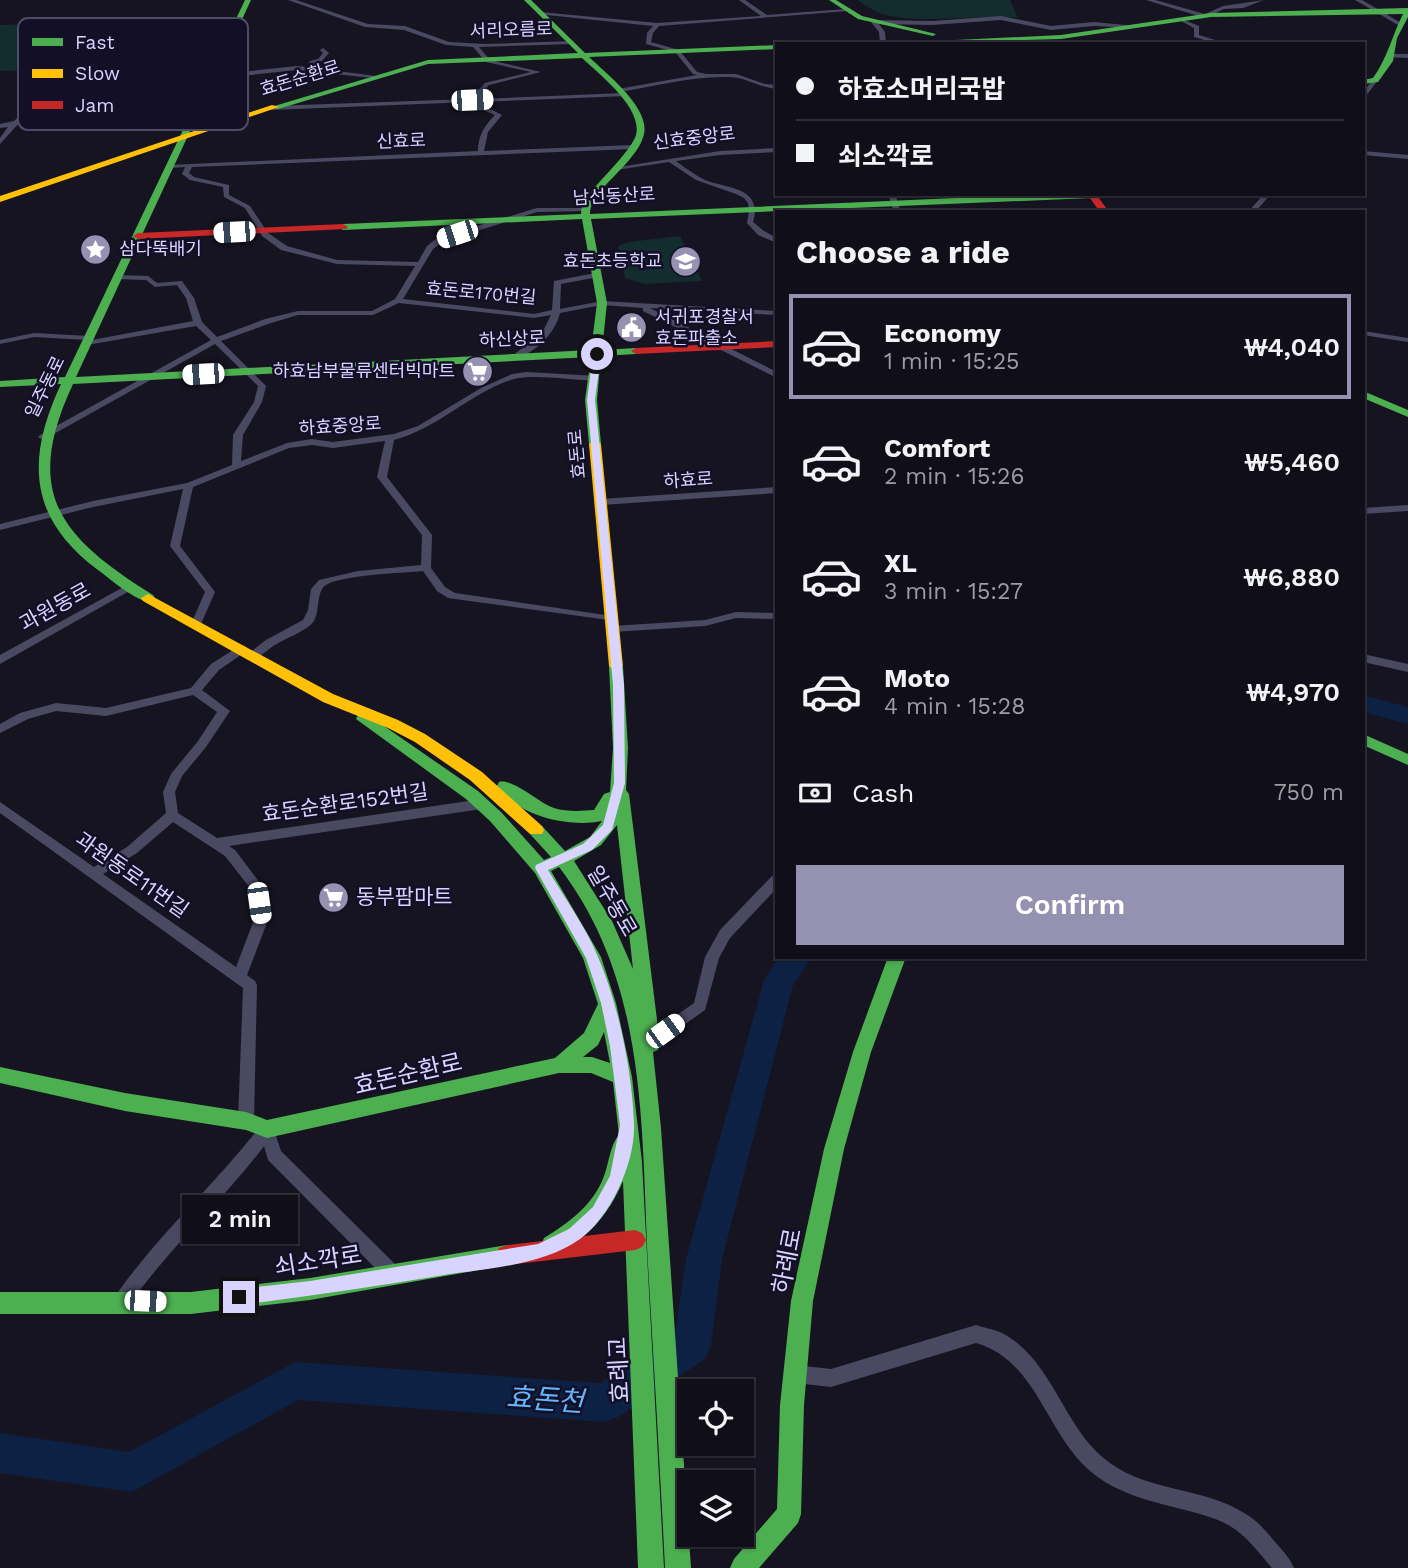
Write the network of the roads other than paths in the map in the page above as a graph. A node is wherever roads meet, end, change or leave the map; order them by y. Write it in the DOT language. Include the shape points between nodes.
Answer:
graph roads {
  1 [pos="248,0"];
  2 [pos="291,0"];
  3 [pos="527,0"];
  4 [pos="742,0"];
  5 [pos="832,0"];
  6 [pos="1149,0"];
  7 [pos="1261,0"];
  8 [pos="1358,0"];
  9 [pos="845,11"];
  10 [pos="1380,12"];
  11 [pos="540,14"];
  12 [pos="765,16"];
  13 [pos="1205,16"];
  14 [pos="1404,16"];
  15 [pos="240,18"];
  16 [pos="1181,19"];
  17 [pos="875,22"];
  18 [pos="657,25"];
  19 [pos="1133,26"];
  20 [pos="883,42"];
  21 [pos="976,42"];
  22 [pos="1218,42"];
  23 [pos="775,47"];
  24 [pos="578,48"];
  25 [pos="323,50"];
  26 [pos="677,51"];
  27 [pos="479,52"];
  28 [pos="1408,55"];
  29 [pos="1390,56"];
  30 [pos="309,70"];
  31 [pos="538,72"];
  32 [pos="248,74"];
  33 [pos="704,75"];
  34 [pos="373,76"];
  35 [pos="1369,81"];
  36 [pos="775,87"];
  37 [pos="622,93"];
  38 [pos="472,100"];
  39 [pos="271,108"];
  40 [pos="248,115"];
  41 [pos="18,122"];
  42 [pos="13,125"];
  43 [pos="0,126"];
  44 [pos="183,130"];
  45 [pos="187,130"];
  46 [pos="0,142"];
  47 [pos="633,147"];
  48 [pos="775,150"];
  49 [pos="481,153"];
  50 [pos="1365,153"];
  51 [pos="1408,157"];
  52 [pos="670,160"];
  53 [pos="190,165"];
  54 [pos="171,166"];
  55 [pos="616,168"];
  56 [pos="1067,196"];
  57 [pos="1093,196"];
  58 [pos="1266,196"];
  59 [pos="0,199"];
  60 [pos="895,203"];
  61 [pos="753,209"];
  62 [pos="1103,210"];
  63 [pos="1253,210"];
  64 [pos="585,213"];
  65 [pos="501,221"];
  66 [pos="261,230"];
  67 [pos="138,236"];
  68 [pos="775,240"];
  69 [pos="420,264"];
  70 [pos="595,275"];
  71 [pos="118,277"];
  72 [pos="557,283"];
  73 [pos="398,301"];
  74 [pos="601,303"];
  75 [pos="639,305"];
  76 [pos="558,312"];
  77 [pos="775,313"];
  78 [pos="198,323"];
  79 [pos="1365,334"];
  80 [pos="88,340"];
  81 [pos="217,340"];
  82 [pos="1408,340"];
  83 [pos="0,342"];
  84 [pos="775,345"];
  85 [pos="720,347"];
  86 [pos="597,354"];
  87 [pos="515,358"];
  88 [pos="249,371"];
  89 [pos="775,373"];
  90 [pos="156,376"];
  91 [pos="595,378"];
  92 [pos="70,380"];
  93 [pos="0,384"];
  94 [pos="1365,395"];
  95 [pos="1408,414"];
  96 [pos="43,437"];
  97 [pos="390,438"];
  98 [pos="236,464"];
  99 [pos="189,485"];
  100 [pos="775,490"];
  101 [pos="601,502"];
  102 [pos="1408,508"];
  103 [pos="1365,512"];
  104 [pos="53,515"];
  105 [pos="0,527"];
  106 [pos="426,568"];
  107 [pos="129,587"];
  108 [pos="775,616"];
  109 [pos="196,624"];
  110 [pos="612,624"];
  111 [pos="247,653"];
  112 [pos="1365,658"];
  113 [pos="0,660"];
  114 [pos="1408,668"];
  115 [pos="195,691"];
  116 [pos="346,706"];
  117 [pos="398,725"];
  118 [pos="0,729"];
  119 [pos="1365,740"];
  120 [pos="1408,760"];
  121 [pos="620,783"];
  122 [pos="482,804"];
  123 [pos="0,807"];
  124 [pos="172,815"];
  125 [pos="214,843"];
  126 [pos="563,859"];
  127 [pos="541,868"];
  128 [pos="94,873"];
  129 [pos="775,882"];
  130 [pos="896,959"];
  131 [pos="239,977"];
  132 [pos="607,1003"];
  133 [pos="651,1034"];
  134 [pos="559,1065"];
  135 [pos="0,1075"];
  136 [pos="622,1077"];
  137 [pos="246,1121"];
  138 [pos="627,1125"];
  139 [pos="267,1129"];
  140 [pos="653,1160"];
  141 [pos="635,1243"];
  142 [pos="540,1252"];
  143 [pos="393,1274"];
  144 [pos="122,1301"];
  145 [pos="0,1303"];
  146 [pos="795,1374"];
  147 [pos="651,1568"];
  148 [pos="678,1568"];
  149 [pos="743,1568"];
  150 [pos="1284,1568"];
  1 -- 15 [label="street, 일주동로"];
  2 -- 27 [label="street, 서리오름로" via="367,26 405,28"];
  3 -- 11 [label="street"];
  4 -- 12 [label="street"];
  5 -- 9 [label="street"];
  6 -- 13 [label="street"];
  7 -- 13 [label="street"];
  8 -- 10 [label="street"];
  9 -- 12 [label="street"];
  9 -- 17 [label="street"];
  10 -- 13 [label="street"];
  10 -- 14 [label="street"];
  11 -- 18 [label="street"];
  11 -- 24 [label="street"];
  12 -- 18 [label="street"];
  13 -- 16 [label="street"];
  14 -- 29 [label="street"];
  16 -- 19 [label="street"];
  16 -- 22 [label="street" via="1197,27 1196,36"];
  17 -- 19 [label="street" via="1001,18 1051,28"];
  17 -- 20 [label="street"];
  17 -- 21 [label="street"];
  18 -- 26 [label="street" via="648,43"];
  19 -- 21 [label="street" via="1061,37"];
  23 -- 26 [label="street, 효돈순환로"];
  24 -- 26 [label="street, 효돈순환로"];
  24 -- 27 [label="street, 효돈순환로"];
  24 -- 37 [label="street"];
  25 -- 30 [label="street" via="326,53 312,62"];
  26 -- 33 [label="street" via="695,73"];
  27 -- 31 [label="street, 효돈순환로" via="507,66"];
  27 -- 34 [label="street, 효돈순환로"];
  28 -- 29 [label="street"];
  29 -- 35 [label="street"];
  30 -- 32 [label="street, 효돈순환로"];
  30 -- 34 [label="street, 효돈순환로"];
  31 -- 38 [label="street" via="487,84"];
  33 -- 36 [label="street" via="732,75"];
  33 -- 37 [label="street"];
  34 -- 39 [label="street, 효돈순환로"];
  37 -- 38 [label="street"];
  37 -- 47 [label="street" via="639,117 640,134"];
  38 -- 39 [label="street"];
  38 -- 49 [label="street" via="499,115 483,133"];
  39 -- 40 [label="street, 효돈순환로"];
  41 -- 42 [label="street, 효돈순환로"];
  42 -- 43 [label="street"];
  42 -- 46 [label="street"];
  44 -- 59 [label="street, 효돈순환로"];
  45 -- 54 [label="street, 일주동로"];
  47 -- 49 [label="street, 신효로"];
  47 -- 55 [label="street"];
  48 -- 52 [label="street, 신효중앙로"];
  49 -- 53 [label="street, 신효로"];
  50 -- 51 [label="street"];
  52 -- 55 [label="street, 신효중앙로"];
  52 -- 61 [label="street" via="705,182 740,192"];
  53 -- 54 [label="street, 신효로"];
  53 -- 66 [label="street" via="185,174 227,186 226,196 248,207"];
  54 -- 67 [label="street, 일주동로"];
  55 -- 64 [label="street" via="589,200"];
  56 -- 60 [label="street, 남선동산로"];
  57 -- 62 [label="street"];
  58 -- 63 [label="street"];
  60 -- 61 [label="street, 남선동산로"];
  61 -- 64 [label="street, 남선동산로"];
  61 -- 68 [label="street" via="750,222"];
  64 -- 65 [label="street, 남선동산로"];
  64 -- 70 [label="street, 효돈로"];
  65 -- 66 [label="street, 남선동산로"];
  65 -- 69 [label="street, 효돈로170번길" via="440,240"];
  66 -- 67 [label="street, 남선동산로"];
  66 -- 69 [label="street" via="284,248 337,262"];
  67 -- 71 [label="street, 일주동로"];
  69 -- 73 [label="street, 효돈로170번길"];
  70 -- 72 [label="street"];
  70 -- 74 [label="street, 효돈로"];
  71 -- 78 [label="street" via="148,278 155,285 179,283 190,298"];
  71 -- 80 [label="street, 일주동로"];
  72 -- 76 [label="street"];
  73 -- 76 [label="street, 효돈로170번길" via="534,316"];
  73 -- 81 [label="street, 효돈로170번길" via="373,313 298,313"];
  74 -- 75 [label="street, 효돈로170번길"];
  74 -- 76 [label="street, 효돈로170번길"];
  74 -- 86 [label="street, 효돈로"];
  75 -- 77 [label="street, 효돈로170번길"];
  75 -- 85 [label="street"];
  76 -- 87 [label="street" via="555,325"];
  78 -- 80 [label="street"];
  78 -- 81 [label="street"];
  79 -- 82 [label="street"];
  80 -- 83 [label="street" via="34,335"];
  80 -- 92 [label="street, 일주동로"];
  81 -- 88 [label="street"];
  81 -- 90 [label="street, 효돈로170번길"];
  84 -- 85 [label="street, 하신상로"];
  85 -- 86 [label="street, 하신상로"];
  85 -- 89 [label="street"];
  86 -- 87 [label="street, 하신상로"];
  86 -- 91 [label="street, 효돈로"];
  87 -- 88 [label="street, 하신상로"];
  88 -- 90 [label="street, 하신상로"];
  88 -- 98 [label="street" via="262,386 238,435"];
  90 -- 92 [label="street, 하신상로"];
  90 -- 96 [label="street, 효돈로170번길"];
  91 -- 97 [label="street, 하효중앙로" via="512,377 421,428"];
  91 -- 101 [label="street, 효돈로" via="591,400"];
  92 -- 93 [label="street, 하신상로"];
  92 -- 96 [label="street, 일주동로"];
  94 -- 95 [label="street"];
  96 -- 104 [label="street, 일주동로" via="42,474"];
  97 -- 98 [label="street, 하효중앙로" via="287,446"];
  97 -- 106 [label="street" via="382,477 427,535"];
  98 -- 99 [label="street, 하효중앙로"];
  99 -- 104 [label="street, 하효중앙로"];
  99 -- 109 [label="street" via="175,546 210,592"];
  100 -- 101 [label="street, 하효로"];
  101 -- 110 [label="street, 효돈로"];
  102 -- 103 [label="street"];
  104 -- 105 [label="street, 하효중앙로"];
  104 -- 107 [label="street, 일주동로" via="79,548"];
  106 -- 110 [label="street" via="452,596"];
  106 -- 111 [label="street" via="323,582 316,589 308,622"];
  107 -- 109 [label="street, 일주동로"];
  107 -- 113 [label="street, 과원동로"];
  108 -- 110 [label="street" via="736,615 705,623"];
  109 -- 111 [label="street, 일주동로"];
  110 -- 121 [label="street, 효돈로"];
  111 -- 115 [label="street" via="215,667"];
  111 -- 116 [label="street, 일주동로"];
  112 -- 114 [label="street"];
  115 -- 118 [label="street" via="106,712 56,708 24,716"];
  115 -- 124 [label="street" via="224,711 177,774 169,792"];
  116 -- 117 [label="street, 일주동로"];
  116 -- 122 [label="street, 일주동로"];
  117 -- 121 [label="street" via="462,754 541,813 568,820 599,816"];
  117 -- 126 [label="street, 일주동로" via="467,767"];
  119 -- 120 [label="street"];
  121 -- 126 [label="street, 효돈로" via="608,827 587,847"];
  121 -- 133 [label="street"];
  122 -- 125 [label="street, 효돈순환로152번길"];
  122 -- 127 [label="street, 일주동로"];
  123 -- 128 [label="street, 과원동로11번길"];
  124 -- 125 [label="street"];
  124 -- 128 [label="street" via="132,850"];
  125 -- 131 [label="street" via="230,853 256,887 261,920"];
  126 -- 127 [label="street, 효돈로"];
  126 -- 140 [label="street, 일주동로" via="609,932 622,964 642,1047"];
  127 -- 132 [label="street, 일주동로" via="592,957"];
  128 -- 131 [label="street, 과원동로11번길"];
  129 -- 133 [label="street" via="725,934 712,957 700,1006 665,1031"];
  130 -- 146 [label="street, 하례로" via="862,1052 831,1161 802,1301"];
  131 -- 137 [label="street" via="250,985"];
  132 -- 134 [label="street" via="598,1031 584,1051"];
  132 -- 136 [label="street, 일주동로"];
  133 -- 140 [label="street"];
  134 -- 136 [label="street" via="595,1064"];
  134 -- 139 [label="street, 효돈순환로"];
  135 -- 137 [label="street" via="125,1102"];
  136 -- 138 [label="street, 일주동로"];
  137 -- 139 [label="street"];
  138 -- 141 [label="street, 일주동로"];
  138 -- 142 [label="street" via="617,1178 598,1212 575,1234"];
  139 -- 143 [label="street, 쇠소깍로" via="274,1155"];
  139 -- 144 [label="street" via="248,1157 138,1275"];
  140 -- 148 [label="street, 일주동로"];
  141 -- 142 [label="street, 쇠소깍로"];
  141 -- 147 [label="street, 효례교"];
  142 -- 143 [label="street, 쇠소깍로"];
  143 -- 144 [label="street, 쇠소깍로" via="191,1303"];
  144 -- 145 [label="street, 쇠소깍로"];
  146 -- 149 [label="street, 하례로" via="789,1514"];
  146 -- 150 [label="street" via="831,1378 976,1334 991,1335 1021,1360 1085,1455 1109,1476 1133,1488 1228,1514 1255,1534"];
}
